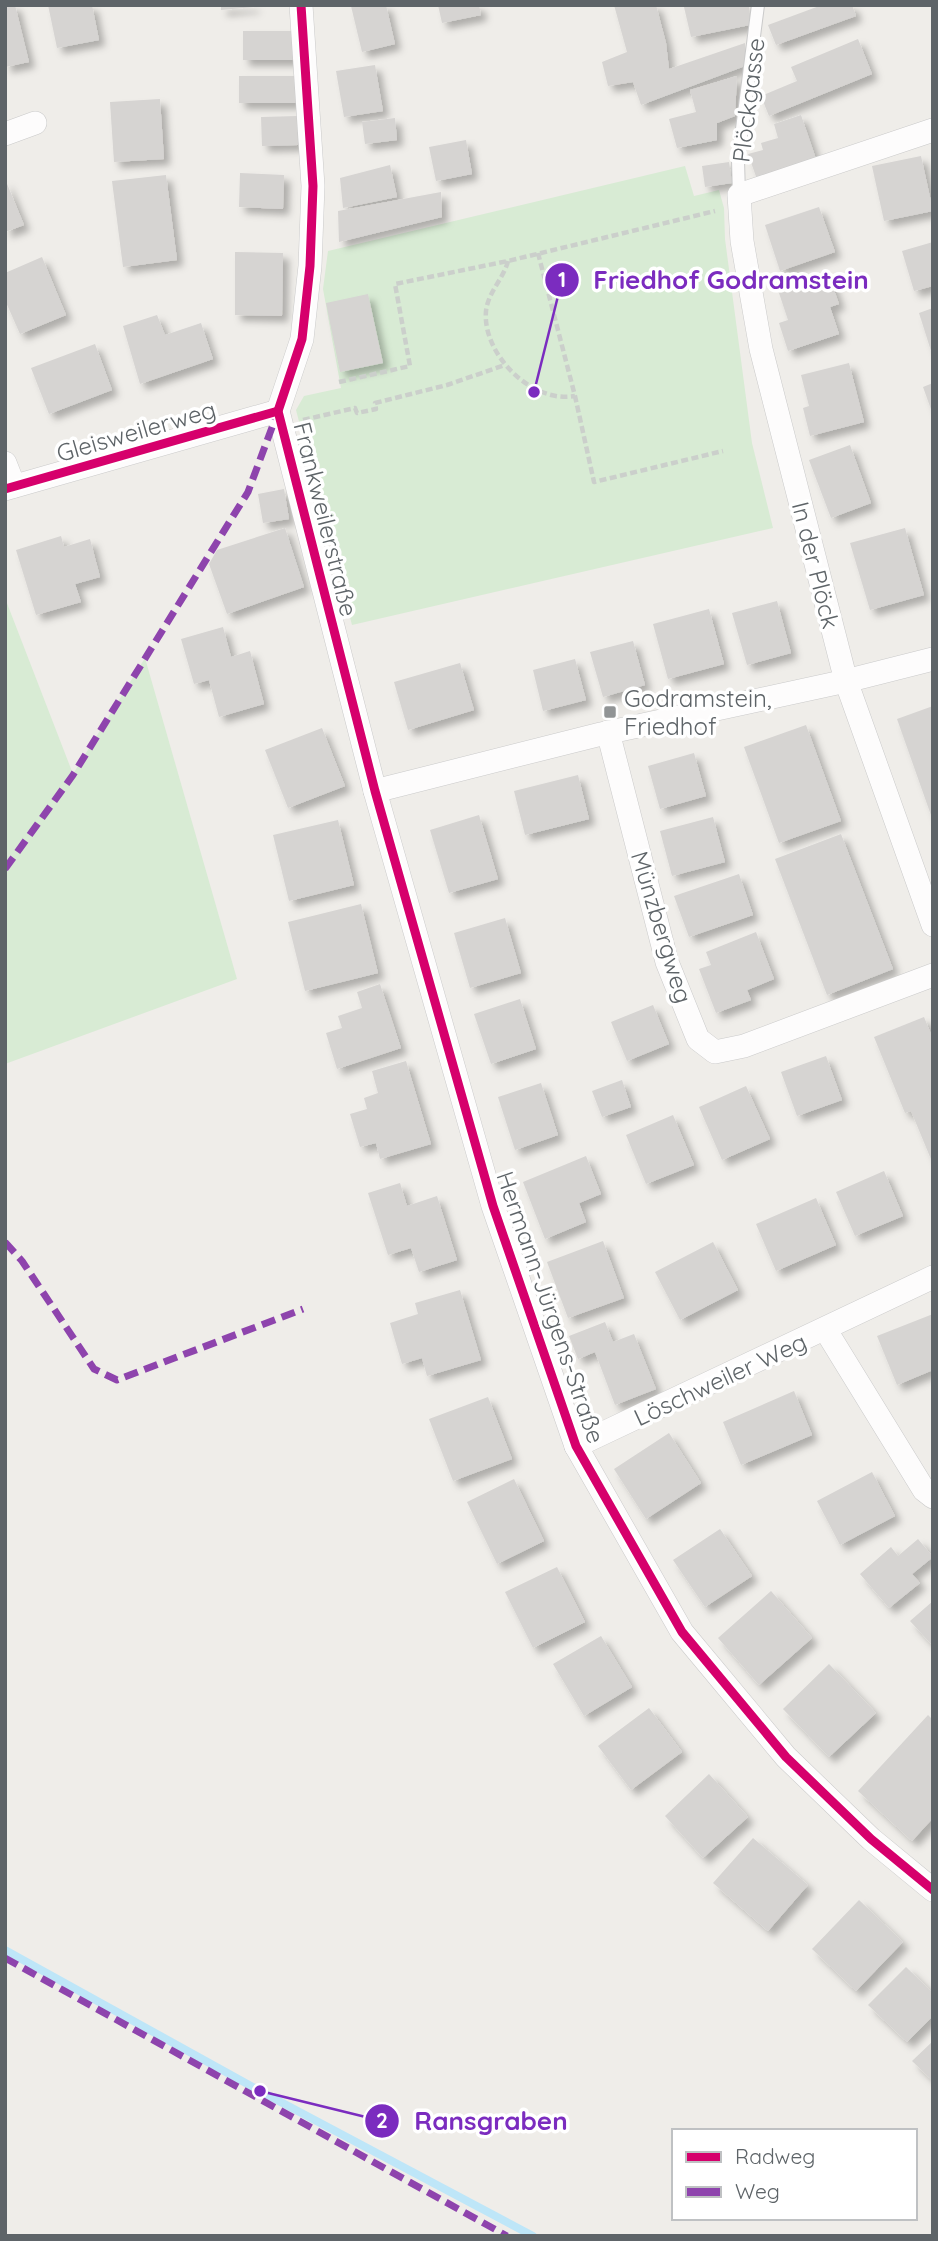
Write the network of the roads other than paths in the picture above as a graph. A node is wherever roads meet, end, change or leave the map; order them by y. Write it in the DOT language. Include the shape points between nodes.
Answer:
graph roads {
  1 [pos="301,5"];
  2 [pos="758,5"];
  3 [pos="35,124"];
  4 [pos="933,130"];
  5 [pos="5,134"];
  6 [pos="732,202"];
  7 [pos="278,411"];
  8 [pos="5,463"];
  9 [pos="10,487"];
  10 [pos="933,659"];
  11 [pos="846,681"];
  12 [pos="608,732"];
  13 [pos="375,791"];
  14 [pos="933,925"];
  15 [pos="933,975"];
  16 [pos="933,1277"];
  17 [pos="825,1329"];
  18 [pos="576,1446"];
  19 [pos="933,1497"];
  20 [pos="933,1890"];
  1 -- 7 [label="street, Frankweilerstraße" via="313,186 310,266 302,339"];
  2 -- 6 [label="lane, Plöckgasse"];
  3 -- 5 [label="street"];
  4 -- 6 [label="street"];
  6 -- 11 [label="street, In der Plöck" via="761,349"];
  7 -- 9 [label="street, Gleisweilerweg"];
  7 -- 13 [label="street, Frankweilerstraße"];
  8 -- 9 [label="street"];
  10 -- 11 [label="street"];
  11 -- 12 [label="street"];
  11 -- 14 [label="street, In der Plöck"];
  12 -- 13 [label="street"];
  12 -- 15 [label="street, Münzbergweg" via="667,962 698,1039 715,1052 744,1046"];
  13 -- 18 [label="street, Hermann-Jürgens-Straße" via="494,1206"];
  16 -- 17 [label="street, Löschweiler Weg"];
  17 -- 18 [label="street, Löschweiler Weg"];
  17 -- 19 [label="street, Löschweiler Weg"];
  18 -- 20 [label="street, Hermann-Jürgens-Straße" via="682,1632 786,1758"];
}
